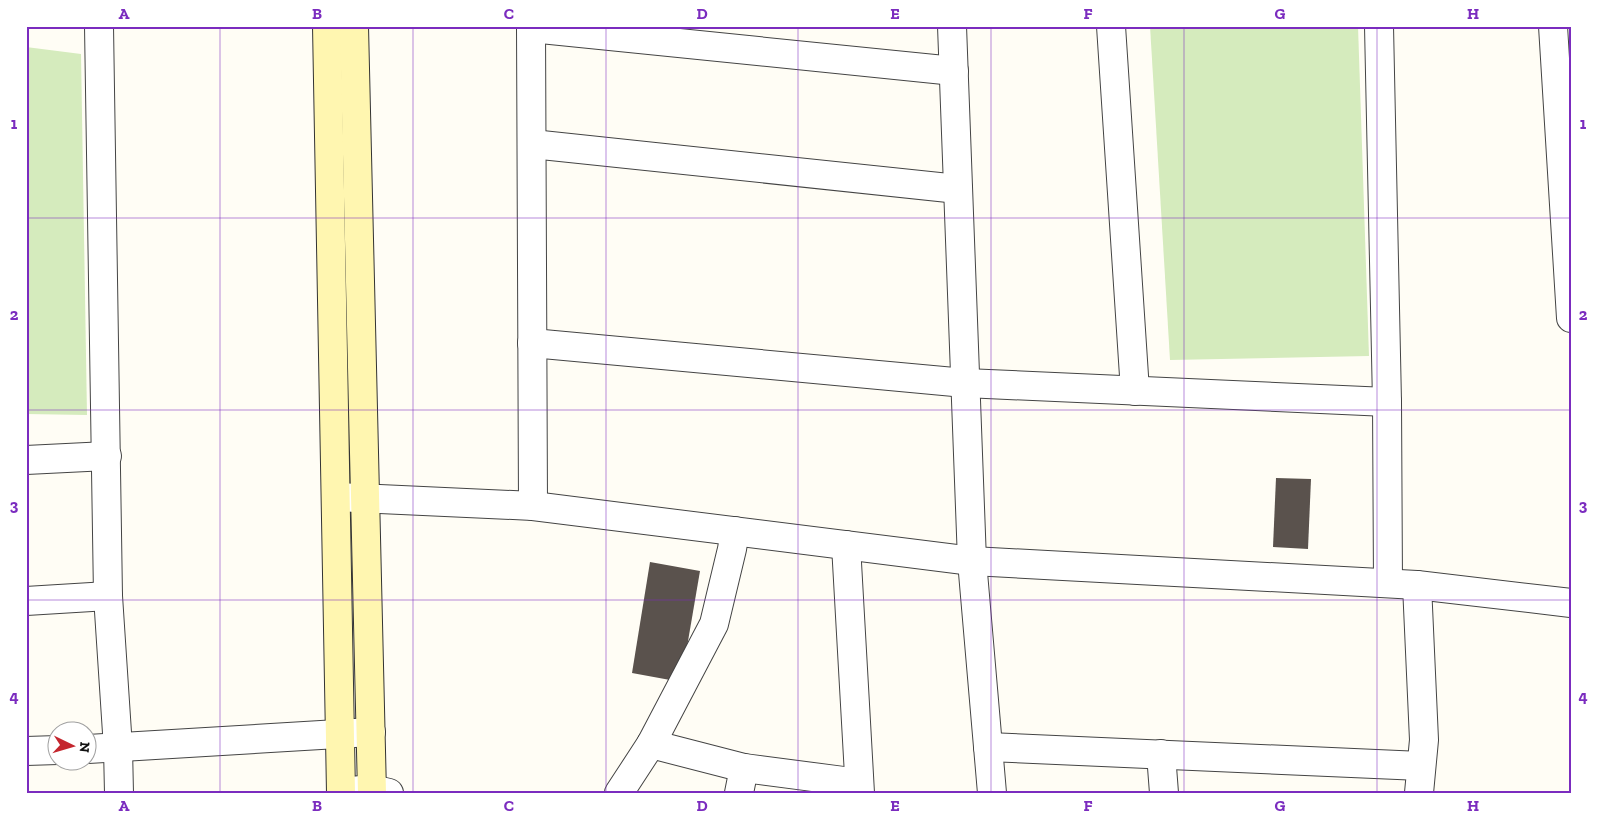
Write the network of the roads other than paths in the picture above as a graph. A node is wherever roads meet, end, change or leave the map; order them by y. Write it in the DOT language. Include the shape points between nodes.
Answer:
graph roads {
  1 [pos="100,26"];
  2 [pos="327,26"];
  3 [pos="354,26"];
  4 [pos="952,26"];
  5 [pos="1111,26"];
  6 [pos="1378,26"];
  7 [pos="1553,26"];
  8 [pos="531,27"];
  9 [pos="954,71"];
  10 [pos="532,144"];
  11 [pos="958,189"];
  12 [pos="1571,318"];
  13 [pos="532,343"];
  14 [pos="965,383"];
  15 [pos="1135,390"];
  16 [pos="1387,402"];
  17 [pos="107,456"];
  18 [pos="26,460"];
  19 [pos="336,497"];
  20 [pos="366,499"];
  21 [pos="533,506"];
  22 [pos="735,531"];
  23 [pos="846,545"];
  24 [pos="972,561"];
  25 [pos="1388,583"];
  26 [pos="1417,585"];
  27 [pos="108,596"];
  28 [pos="26,601"];
  29 [pos="1571,603"];
  30 [pos="371,732"];
  31 [pos="340,733"];
  32 [pos="652,744"];
  33 [pos="988,747"];
  34 [pos="118,748"];
  35 [pos="98,749"];
  36 [pos="48,750"];
  37 [pos="26,751"];
  38 [pos="1162,754"];
  39 [pos="1421,766"];
  40 [pos="741,780"];
  41 [pos="860,788"];
  42 [pos="378,791"];
  43 [pos="341,792"];
  44 [pos="119,793"];
  45 [pos="619,793"];
  46 [pos="992,793"];
  47 [pos="1164,793"];
  48 [pos="1420,793"];
  1 -- 17 [label="street"];
  2 -- 19 [label="main road"];
  3 -- 20 [label="main road"];
  4 -- 9 [label="street"];
  5 -- 15 [label="street"];
  6 -- 16 [label="street"];
  7 -- 12 [label="street"];
  8 -- 9 [label="street"];
  8 -- 10 [label="street"];
  9 -- 11 [label="street"];
  10 -- 11 [label="street"];
  10 -- 13 [label="street"];
  11 -- 14 [label="street"];
  13 -- 14 [label="street"];
  13 -- 21 [label="street"];
  14 -- 15 [label="street"];
  14 -- 24 [label="street"];
  15 -- 16 [label="street"];
  16 -- 25 [label="street"];
  17 -- 18 [label="street"];
  17 -- 27 [label="street"];
  19 -- 20 [label="street"];
  19 -- 31 [label="main road"];
  20 -- 21 [label="street"];
  20 -- 30 [label="main road"];
  21 -- 22 [label="street"];
  22 -- 23 [label="street"];
  22 -- 32 [label="street" via="714,624"];
  23 -- 24 [label="street"];
  23 -- 41 [label="street"];
  24 -- 25 [label="street"];
  24 -- 33 [label="street"];
  25 -- 26 [label="street"];
  26 -- 29 [label="street"];
  26 -- 39 [label="street" via="1424,740"];
  27 -- 28 [label="street"];
  27 -- 34 [label="street"];
  30 -- 31 [label="street"];
  30 -- 42 [label="main road"];
  31 -- 34 [label="street"];
  31 -- 43 [label="main road"];
  32 -- 40 [label="street"];
  32 -- 45 [label="street"];
  33 -- 38 [label="street"];
  33 -- 46 [label="street"];
  34 -- 35 [label="street"];
  34 -- 44 [label="street"];
  36 -- 37 [label="street"];
  38 -- 39 [label="street"];
  38 -- 47 [label="street"];
  39 -- 48 [label="street"];
  40 -- 41 [label="street"];
  42 -- 43 [label="street"];
}
